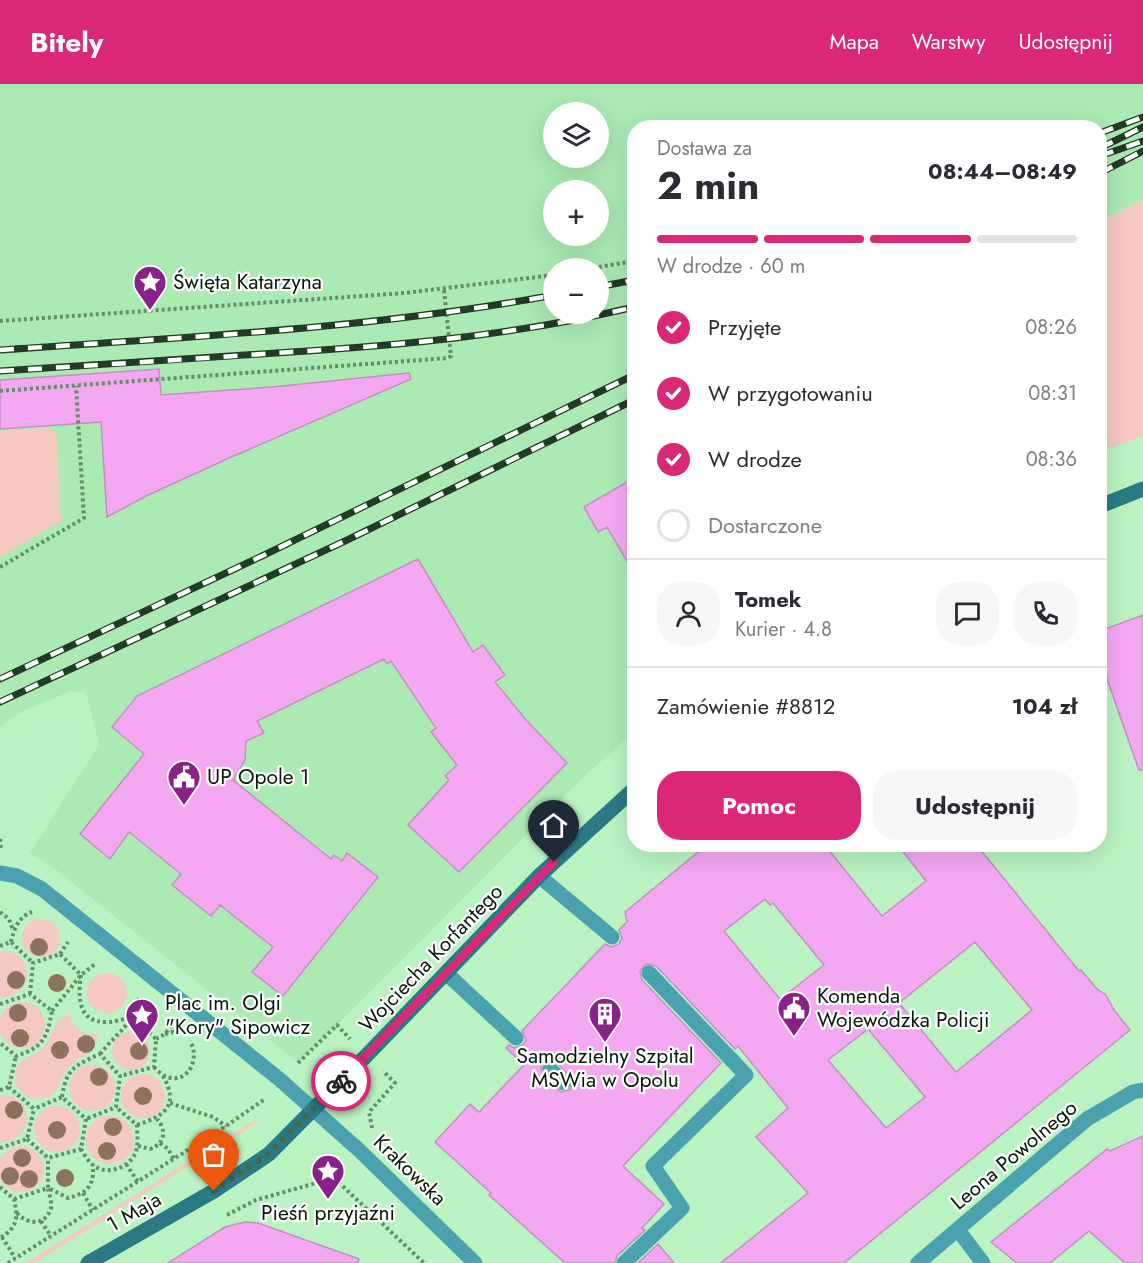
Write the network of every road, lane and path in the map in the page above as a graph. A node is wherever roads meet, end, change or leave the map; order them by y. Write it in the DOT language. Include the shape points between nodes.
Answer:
graph roads {
  1 [pos="627,262"];
  2 [pos="609,265"];
  3 [pos="543,276"];
  4 [pos="444,290"];
  5 [pos="0,321"];
  6 [pos="76,386"];
  7 [pos="0,391"];
  8 [pos="1143,489"];
  9 [pos="1107,503"];
  10 [pos="0,567"];
  11 [pos="627,795"];
  12 [pos="0,840"];
  13 [pos="9,850"];
  14 [pos="0,873"];
  15 [pos="539,876"];
  16 [pos="0,912"];
  17 [pos="612,937"];
  18 [pos="11,942"];
  19 [pos="0,946"];
  20 [pos="105,960"];
  21 [pos="33,963"];
  22 [pos="446,973"];
  23 [pos="649,973"];
  24 [pos="81,975"];
  25 [pos="30,994"];
  26 [pos="140,996"];
  27 [pos="0,1004"];
  28 [pos="52,1011"];
  29 [pos="132,1017"];
  30 [pos="165,1034"];
  31 [pos="516,1038"];
  32 [pos="0,1043"];
  33 [pos="100,1054"];
  34 [pos="367,1055"];
  35 [pos="16,1056"];
  36 [pos="290,1056"];
  37 [pos="154,1067"];
  38 [pos="550,1069"];
  39 [pos="120,1076"];
  40 [pos="164,1076"];
  41 [pos="564,1083"];
  42 [pos="9,1087"];
  43 [pos="0,1090"];
  44 [pos="1143,1090"];
  45 [pos="62,1097"];
  46 [pos="262,1102"];
  47 [pos="170,1103"];
  48 [pos="116,1107"];
  49 [pos="34,1108"];
  50 [pos="313,1109"];
  51 [pos="86,1119"];
  52 [pos="157,1119"];
  53 [pos="137,1125"];
  54 [pos="226,1126"];
  55 [pos="27,1138"];
  56 [pos="160,1143"];
  57 [pos="138,1146"];
  58 [pos="0,1148"];
  59 [pos="81,1149"];
  60 [pos="360,1151"];
  61 [pos="48,1158"];
  62 [pos="174,1159"];
  63 [pos="126,1164"];
  64 [pos="93,1165"];
  65 [pos="334,1178"];
  66 [pos="138,1182"];
  67 [pos="0,1187"];
  68 [pos="48,1188"];
  69 [pos="83,1193"];
  70 [pos="14,1199"];
  71 [pos="93,1210"];
  72 [pos="17,1213"];
  73 [pos="225,1216"];
  74 [pos="41,1221"];
  75 [pos="958,1230"];
  76 [pos="51,1236"];
  77 [pos="1,1237"];
  78 [pos="15,1258"];
  79 [pos="8,1263"];
  80 [pos="88,1263"];
  81 [pos="424,1263"];
  82 [pos="475,1263"];
  83 [pos="624,1263"];
  84 [pos="918,1263"];
  85 [pos="983,1263"];
  1 -- 2 [label="path"];
  3 -- 4 [label="path"];
  4 -- 5 [label="path"];
  4 -- 6 [label="path" via="451,356 448,358"];
  6 -- 7 [label="path"];
  6 -- 10 [label="path" via="84,518"];
  8 -- 9 [label="street"];
  11 -- 15 [label="street, Wojciecha Korfantego"];
  12 -- 13 [label="path" via="1,849"];
  14 -- 50 [label="street" via="17,876 42,889"];
  15 -- 17 [label="street"];
  15 -- 22 [label="street, Wojciecha Korfantego"];
  16 -- 18 [label="path" via="14,930"];
  18 -- 19 [label="path"];
  18 -- 21 [label="path"];
  20 -- 24 [label="path"];
  21 -- 24 [label="path" via="60,954"];
  21 -- 25 [label="path"];
  22 -- 31 [label="street"];
  22 -- 34 [label="street, Wojciecha Korfantego"];
  23 -- 83 [label="street" via="746,1075 652,1166 682,1208"];
  24 -- 28 [label="path"];
  24 -- 29 [label="path" via="79,1001 86,1014 106,1022"];
  25 -- 27 [label="path"];
  25 -- 28 [label="path"];
  26 -- 29 [label="path"];
  28 -- 35 [label="path" via="44,1040"];
  29 -- 33 [label="path"];
  29 -- 37 [label="path" via="156,1039"];
  30 -- 40 [label="path" via="173,1032 187,1037 195,1058 184,1075"];
  32 -- 35 [label="path"];
  33 -- 39 [label="path"];
  33 -- 45 [label="path" via="71,1070"];
  34 -- 36 [label="path" via="337,1025 299,1063"];
  34 -- 50 [label="street, Wojciecha Korfantego"];
  34 -- 60 [label="path" via="394,1083 369,1112 374,1135"];
  35 -- 42 [label="path"];
  37 -- 39 [label="path"];
  37 -- 40 [label="path"];
  38 -- 41 [label="street"];
  39 -- 48 [label="path"];
  40 -- 47 [label="path"];
  42 -- 43 [label="path"];
  42 -- 49 [label="path"];
  44 -- 75 [label="street, Leona Powolnego" via="1087,1119"];
  45 -- 49 [label="path"];
  45 -- 51 [label="path"];
  46 -- 54 [label="path"];
  47 -- 52 [label="path"];
  47 -- 54 [label="path" via="213,1117"];
  48 -- 51 [label="path"];
  48 -- 53 [label="path"];
  49 -- 55 [label="path"];
  50 -- 60 [label="street, Krakowska"];
  50 -- 80 [label="street, 1 Maja" via="268,1154 214,1191"];
  51 -- 59 [label="path"];
  52 -- 53 [label="path"];
  52 -- 56 [label="path" via="164,1130"];
  53 -- 57 [label="path"];
  54 -- 62 [label="path"];
  55 -- 58 [label="path"];
  55 -- 61 [label="path"];
  56 -- 57 [label="path" via="150,1149"];
  56 -- 62 [label="path"];
  57 -- 63 [label="path"];
  59 -- 61 [label="path"];
  59 -- 64 [label="path"];
  60 -- 65 [label="path"];
  60 -- 82 [label="street, Krakowska"];
  61 -- 68 [label="path"];
  62 -- 66 [label="path"];
  63 -- 64 [label="path" via="108,1170"];
  63 -- 66 [label="path"];
  64 -- 69 [label="path" via="93,1181"];
  65 -- 73 [label="path" via="256,1200"];
  65 -- 81 [label="path"];
  66 -- 71 [label="path"];
  67 -- 70 [label="path"];
  68 -- 69 [label="path" via="68,1198"];
  68 -- 70 [label="path"];
  68 -- 74 [label="path" via="50,1209"];
  69 -- 71 [label="path"];
  70 -- 72 [label="path"];
  71 -- 76 [label="path"];
  72 -- 74 [label="path" via="26,1222"];
  72 -- 77 [label="path" via="14,1226"];
  74 -- 76 [label="path"];
  75 -- 84 [label="street, Leona Powolnego"];
  75 -- 85 [label="street"];
  76 -- 78 [label="path"];
  77 -- 78 [label="path"];
  78 -- 79 [label="path"];
}
